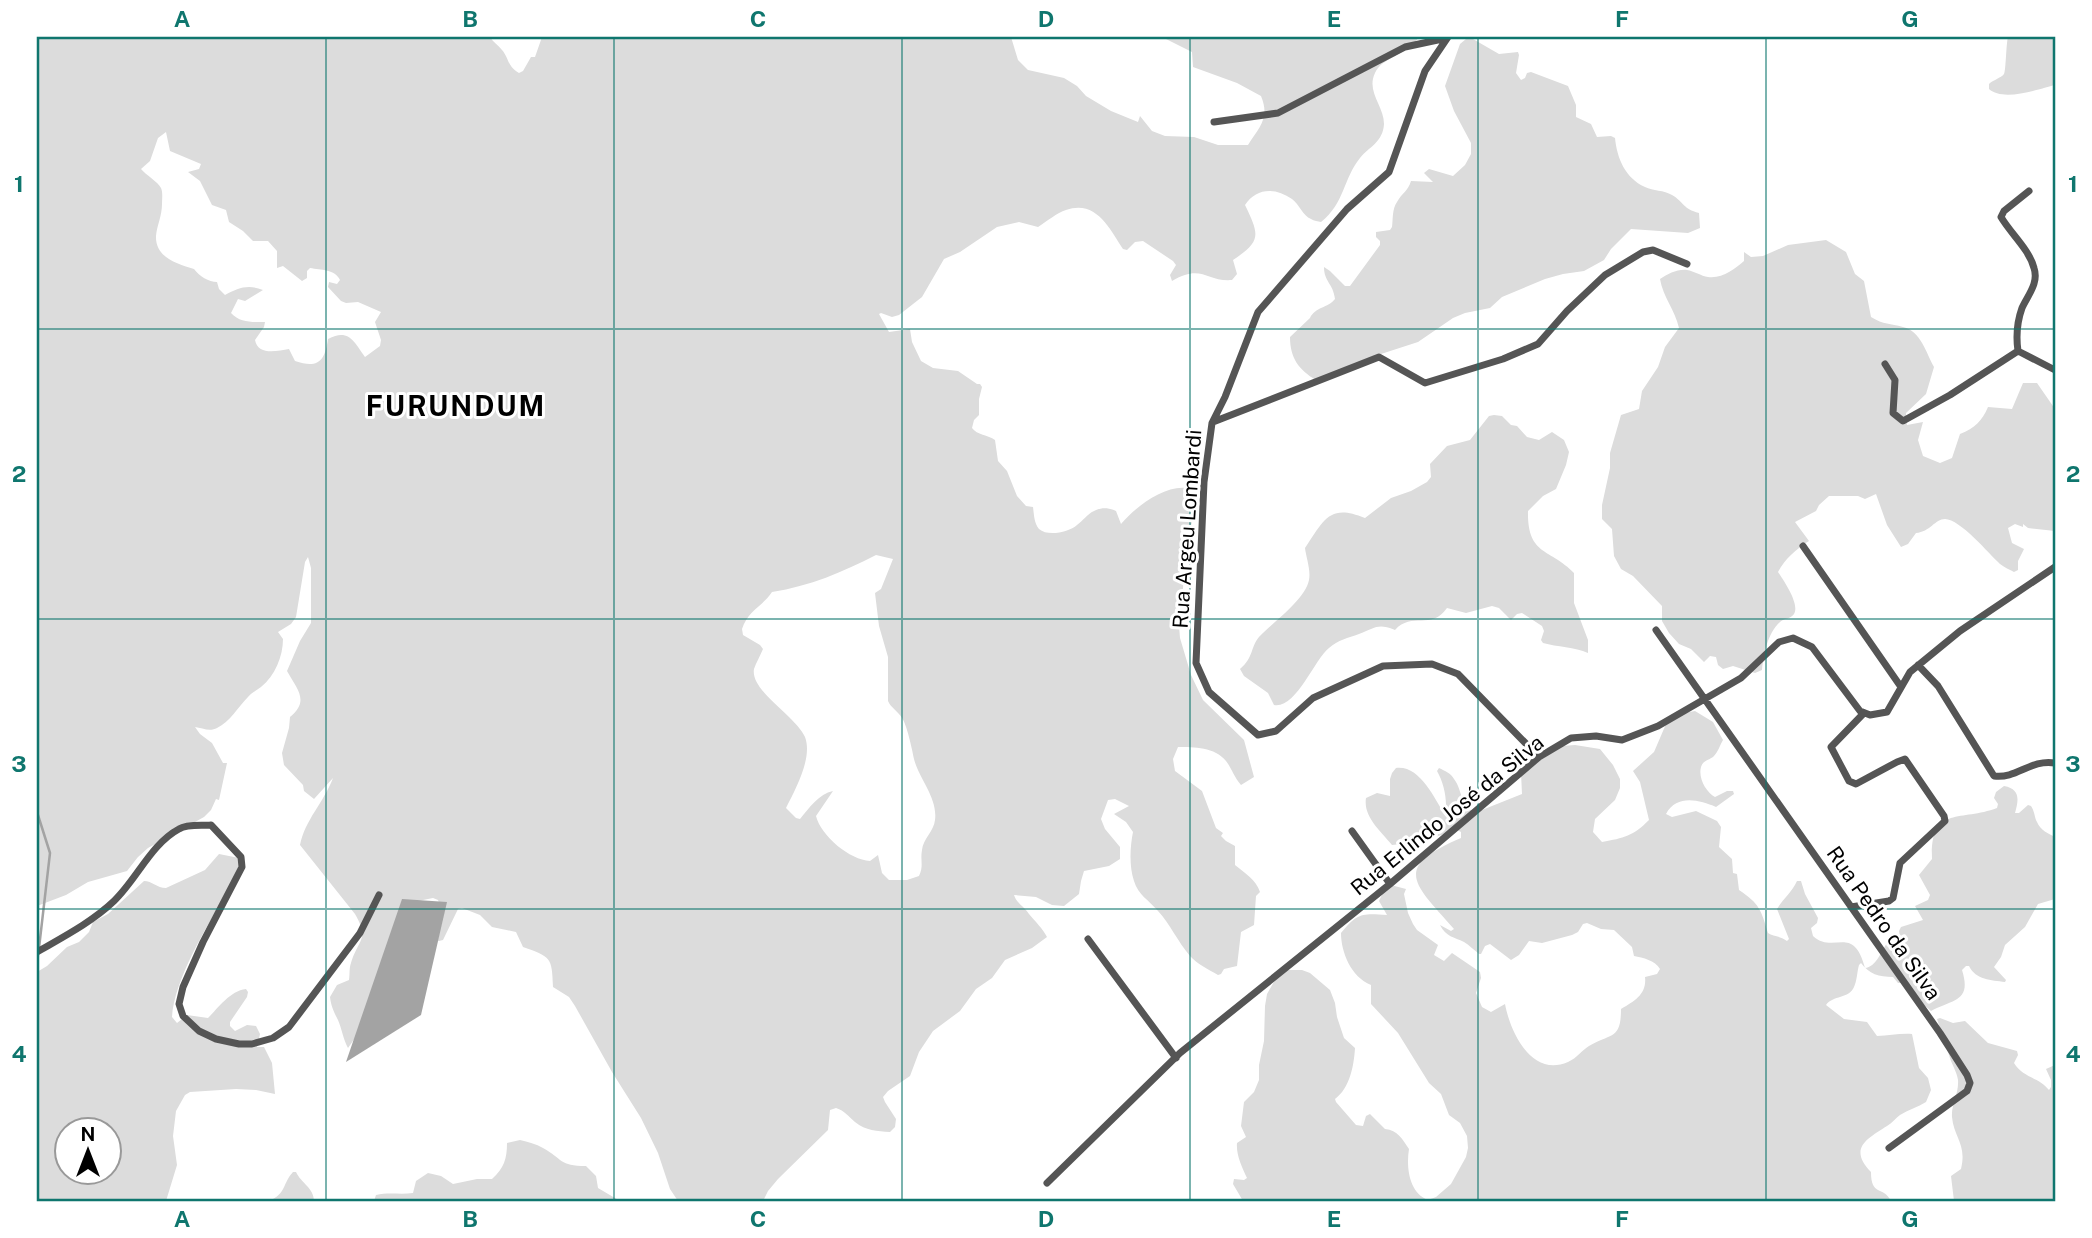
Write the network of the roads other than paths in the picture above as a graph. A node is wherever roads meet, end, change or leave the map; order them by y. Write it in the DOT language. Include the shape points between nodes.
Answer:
graph roads {
  1 [pos="1448,38"];
  2 [pos="1214,122"];
  3 [pos="2029,191"];
  4 [pos="1687,264"];
  5 [pos="2018,351"];
  6 [pos="1885,364"];
  7 [pos="2055,370"];
  8 [pos="1212,423"];
  9 [pos="1803,546"];
  10 [pos="2055,567"];
  11 [pos="1657,630"];
  12 [pos="1918,665"];
  13 [pos="1901,687"];
  14 [pos="1706,700"];
  15 [pos="1864,713"];
  16 [pos="1539,757"];
  17 [pos="2055,763"];
  18 [pos="1352,831"];
  19 [pos="1390,884"];
  20 [pos="379,895"];
  21 [pos="1852,907"];
  22 [pos="1088,939"];
  23 [pos="41,950"];
  24 [pos="1176,1058"];
  25 [pos="1889,1148"];
  26 [pos="1047,1182"];
  1 -- 2 [label="street" via="1405,47 1278,113"];
  1 -- 8 [label="street, Rua Argeu Lombardi" via="1425,71 1389,172 1347,209 1258,312"];
  3 -- 5 [label="street" via="2001,218 2035,271 2036,279 2021,311"];
  4 -- 8 [label="street" via="1653,250 1643,252 1605,275 1538,344 1503,359 1425,383 1379,357"];
  5 -- 6 [label="street" via="1903,421 1893,413 1895,380"];
  5 -- 7 [label="street"];
  8 -- 16 [label="street, Rua Argeu Lombardi" via="1204,482 1196,663 1209,692 1258,735 1276,731 1313,698 1383,666 1432,664 1458,674"];
  9 -- 13 [label="street"];
  10 -- 12 [label="street"];
  11 -- 14 [label="street, Rua Pedro da Silva"];
  12 -- 13 [label="street"];
  12 -- 17 [label="street" via="1938,686 1994,776 2005,778 2034,765"];
  13 -- 15 [label="street" via="1887,712"];
  14 -- 15 [label="street, Rua Erlindo José da Silva" via="1741,678 1779,642 1793,638 1812,647"];
  14 -- 16 [label="street, Rua Erlindo José da Silva" via="1622,740 1571,738"];
  14 -- 21 [label="street, Rua Pedro da Silva"];
  15 -- 21 [label="street" via="1832,744 1849,781 1856,785 1905,759 1945,819 1900,863 1893,898"];
  16 -- 19 [label="street, Rua Erlindo José da Silva"];
  18 -- 19 [label="street"];
  19 -- 24 [label="street, Rua Erlindo José da Silva"];
  20 -- 23 [label="street" via="360,933 289,1027 252,1044 216,1039 199,1031 183,1016 180,1004 203,942 242,867 241,857 211,825 181,827 156,848 111,904"];
  21 -- 25 [label="street, Rua Pedro da Silva" via="1970,1083 1961,1097"];
  22 -- 24 [label="street"];
  24 -- 26 [label="street, Rua Erlindo José da Silva"];
}
